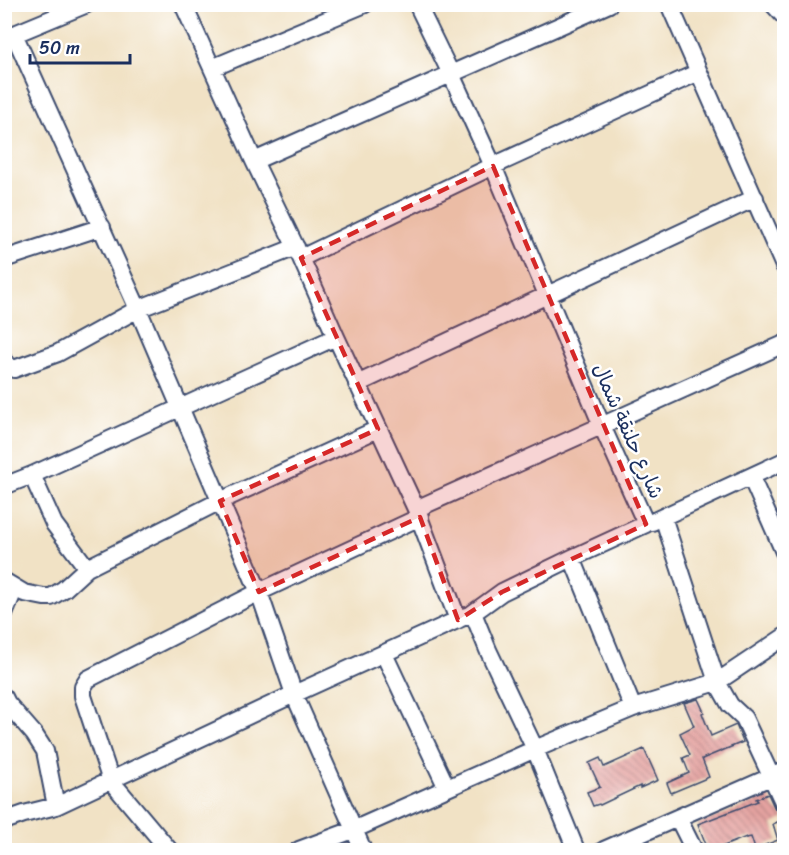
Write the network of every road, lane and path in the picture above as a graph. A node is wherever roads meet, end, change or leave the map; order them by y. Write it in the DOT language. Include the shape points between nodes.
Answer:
graph roads {
  1 [pos="87,4"];
  2 [pos="183,4"];
  3 [pos="365,4"];
  4 [pos="417,4"];
  5 [pos="609,4"];
  6 [pos="669,4"];
  7 [pos="773,4"];
  8 [pos="784,16"];
  9 [pos="9,36"];
  10 [pos="212,68"];
  11 [pos="699,72"];
  12 [pos="451,74"];
  13 [pos="254,161"];
  14 [pos="494,166"];
  15 [pos="755,198"];
  16 [pos="102,227"];
  17 [pos="298,252"];
  18 [pos="4,259"];
  19 [pos="784,266"];
  20 [pos="547,295"];
  21 [pos="138,309"];
  22 [pos="336,337"];
  23 [pos="784,344"];
  24 [pos="4,361"];
  25 [pos="357,384"];
  26 [pos="180,407"];
  27 [pos="602,426"];
  28 [pos="378,429"];
  29 [pos="784,461"];
  30 [pos="32,475"];
  31 [pos="751,477"];
  32 [pos="4,486"];
  33 [pos="220,501"];
  34 [pos="418,513"];
  35 [pos="663,518"];
  36 [pos="646,524"];
  37 [pos="784,552"];
  38 [pos="572,558"];
  39 [pos="87,568"];
  40 [pos="10,585"];
  41 [pos="260,592"];
  42 [pos="4,614"];
  43 [pos="465,617"];
  44 [pos="784,637"];
  45 [pos="384,654"];
  46 [pos="717,682"];
  47 [pos="294,694"];
  48 [pos="4,697"];
  49 [pos="633,708"];
  50 [pos="535,749"];
  51 [pos="778,774"];
  52 [pos="111,781"];
  53 [pos="447,788"];
  54 [pos="784,804"];
  55 [pos="56,806"];
  56 [pos="678,818"];
  57 [pos="4,821"];
  58 [pos="353,830"];
  59 [pos="169,850"];
  60 [pos="299,850"];
  61 [pos="363,850"];
  62 [pos="576,850"];
  63 [pos="604,850"];
  64 [pos="694,850"];
  1 -- 9 [label="street"];
  2 -- 10 [label="street"];
  3 -- 10 [label="street"];
  4 -- 12 [label="street, شارع حلنقة شمال"];
  5 -- 12 [label="street"];
  6 -- 11 [label="street"];
  7 -- 8 [label="street"];
  9 -- 16 [label="street"];
  10 -- 13 [label="street"];
  11 -- 14 [label="street"];
  11 -- 15 [label="street"];
  12 -- 13 [label="street"];
  12 -- 14 [label="street, شارع حلنقة شمال"];
  13 -- 17 [label="street"];
  14 -- 17 [label="street"];
  14 -- 20 [label="street, شارع حلنقة شمال"];
  15 -- 19 [label="street"];
  15 -- 20 [label="street"];
  16 -- 18 [label="street"];
  16 -- 21 [label="street"];
  17 -- 21 [label="street"];
  17 -- 22 [label="street"];
  20 -- 25 [label="street"];
  20 -- 27 [label="street, شارع حلنقة شمال"];
  21 -- 24 [label="street" via="58,352 14,369"];
  21 -- 26 [label="street"];
  22 -- 25 [label="street"];
  22 -- 26 [label="street"];
  23 -- 27 [label="street"];
  25 -- 28 [label="street"];
  26 -- 30 [label="street"];
  26 -- 33 [label="street"];
  27 -- 34 [label="street"];
  27 -- 36 [label="street, شارع حلنقة شمال"];
  28 -- 33 [label="street"];
  28 -- 34 [label="street"];
  29 -- 31 [label="street"];
  30 -- 32 [label="street"];
  30 -- 39 [label="street" via="54,524"];
  31 -- 35 [label="street"];
  31 -- 37 [label="street"];
  33 -- 39 [label="street"];
  33 -- 41 [label="street"];
  34 -- 41 [label="street"];
  34 -- 43 [label="street"];
  35 -- 36 [label="street"];
  35 -- 46 [label="street"];
  36 -- 38 [label="street, شارع حلنقة شمال"];
  38 -- 43 [label="street, شارع حلنقة شمال" via="502,592"];
  38 -- 49 [label="street"];
  39 -- 40 [label="street" via="51,597 24,593"];
  40 -- 42 [label="street"];
  41 -- 47 [label="street"];
  41 -- 52 [label="street" via="88,679 83,696"];
  43 -- 45 [label="street, شارع حلنقة شمال"];
  43 -- 50 [label="street" via="488,650"];
  44 -- 46 [label="street"];
  45 -- 47 [label="street, شارع حلنقة شمال"];
  45 -- 53 [label="street"];
  46 -- 49 [label="street"];
  46 -- 51 [label="street"];
  47 -- 52 [label="street, شارع حلنقة شمال"];
  47 -- 58 [label="street"];
  48 -- 55 [label="street" via="45,751"];
  49 -- 50 [label="street"];
  50 -- 53 [label="street"];
  50 -- 62 [label="street"];
  51 -- 54 [label="street"];
  51 -- 56 [label="street"];
  52 -- 55 [label="street, شارع حلنقة شمال"];
  52 -- 59 [label="street"];
  53 -- 58 [label="street"];
  55 -- 57 [label="street, شارع حلنقة شمال"];
  56 -- 63 [label="street"];
  56 -- 64 [label="street"];
  58 -- 60 [label="street"];
  58 -- 61 [label="street"];
}
